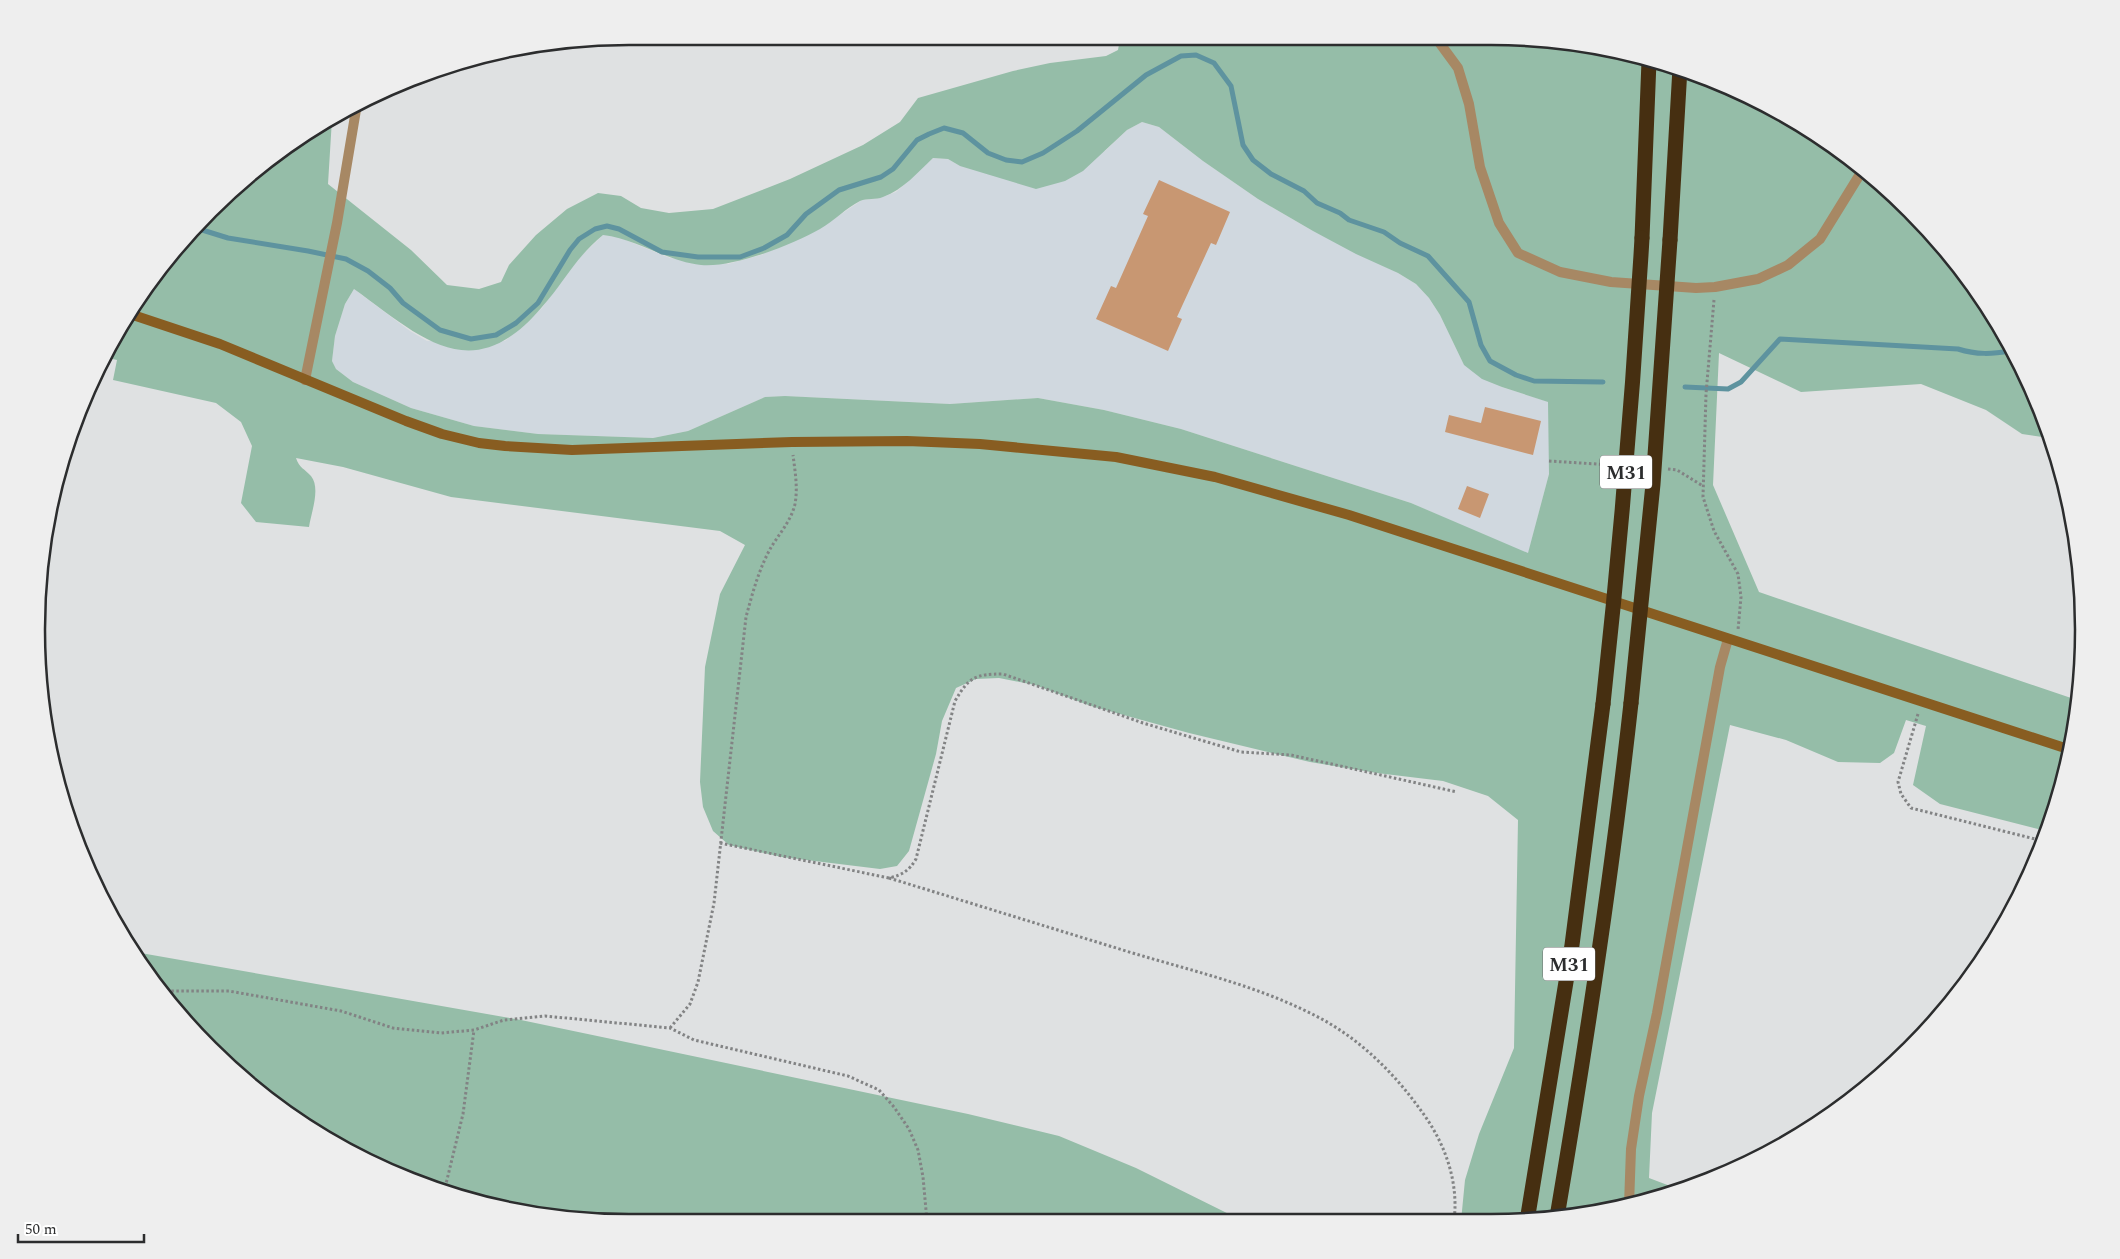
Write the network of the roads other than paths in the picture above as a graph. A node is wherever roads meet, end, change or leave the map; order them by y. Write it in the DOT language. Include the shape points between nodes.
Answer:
graph roads {
  1 [pos="1441,45"];
  2 [pos="1649,67"];
  3 [pos="1680,77"];
  4 [pos="354,114"];
  5 [pos="1858,176"];
  6 [pos="137,316"];
  7 [pos="305,380"];
  8 [pos="1732,641"];
  9 [pos="2063,747"];
  10 [pos="1629,1197"];
  11 [pos="1558,1210"];
  12 [pos="1528,1213"];
  1 -- 5 [label="street" via="1458,68 1470,104 1480,167 1499,223 1518,253 1560,272 1611,282 1696,288 1758,279 1788,265 1820,239"];
  2 -- 12 [label="highway, M31, bridge" via="1642,238 1615,594 1572,945"];
  3 -- 11 [label="highway, M31, bridge" via="1652,494 1631,703 1610,882"];
  4 -- 7 [label="street" via="326,284"];
  6 -- 7 [label="main road" via="220,344"];
  7 -- 8 [label="main road" via="442,434 505,446 572,450 907,441 1116,457 1215,477 1349,515"];
  8 -- 9 [label="main road"];
  8 -- 10 [label="street" via="1720,667 1639,1096 1631,1149"];
}
